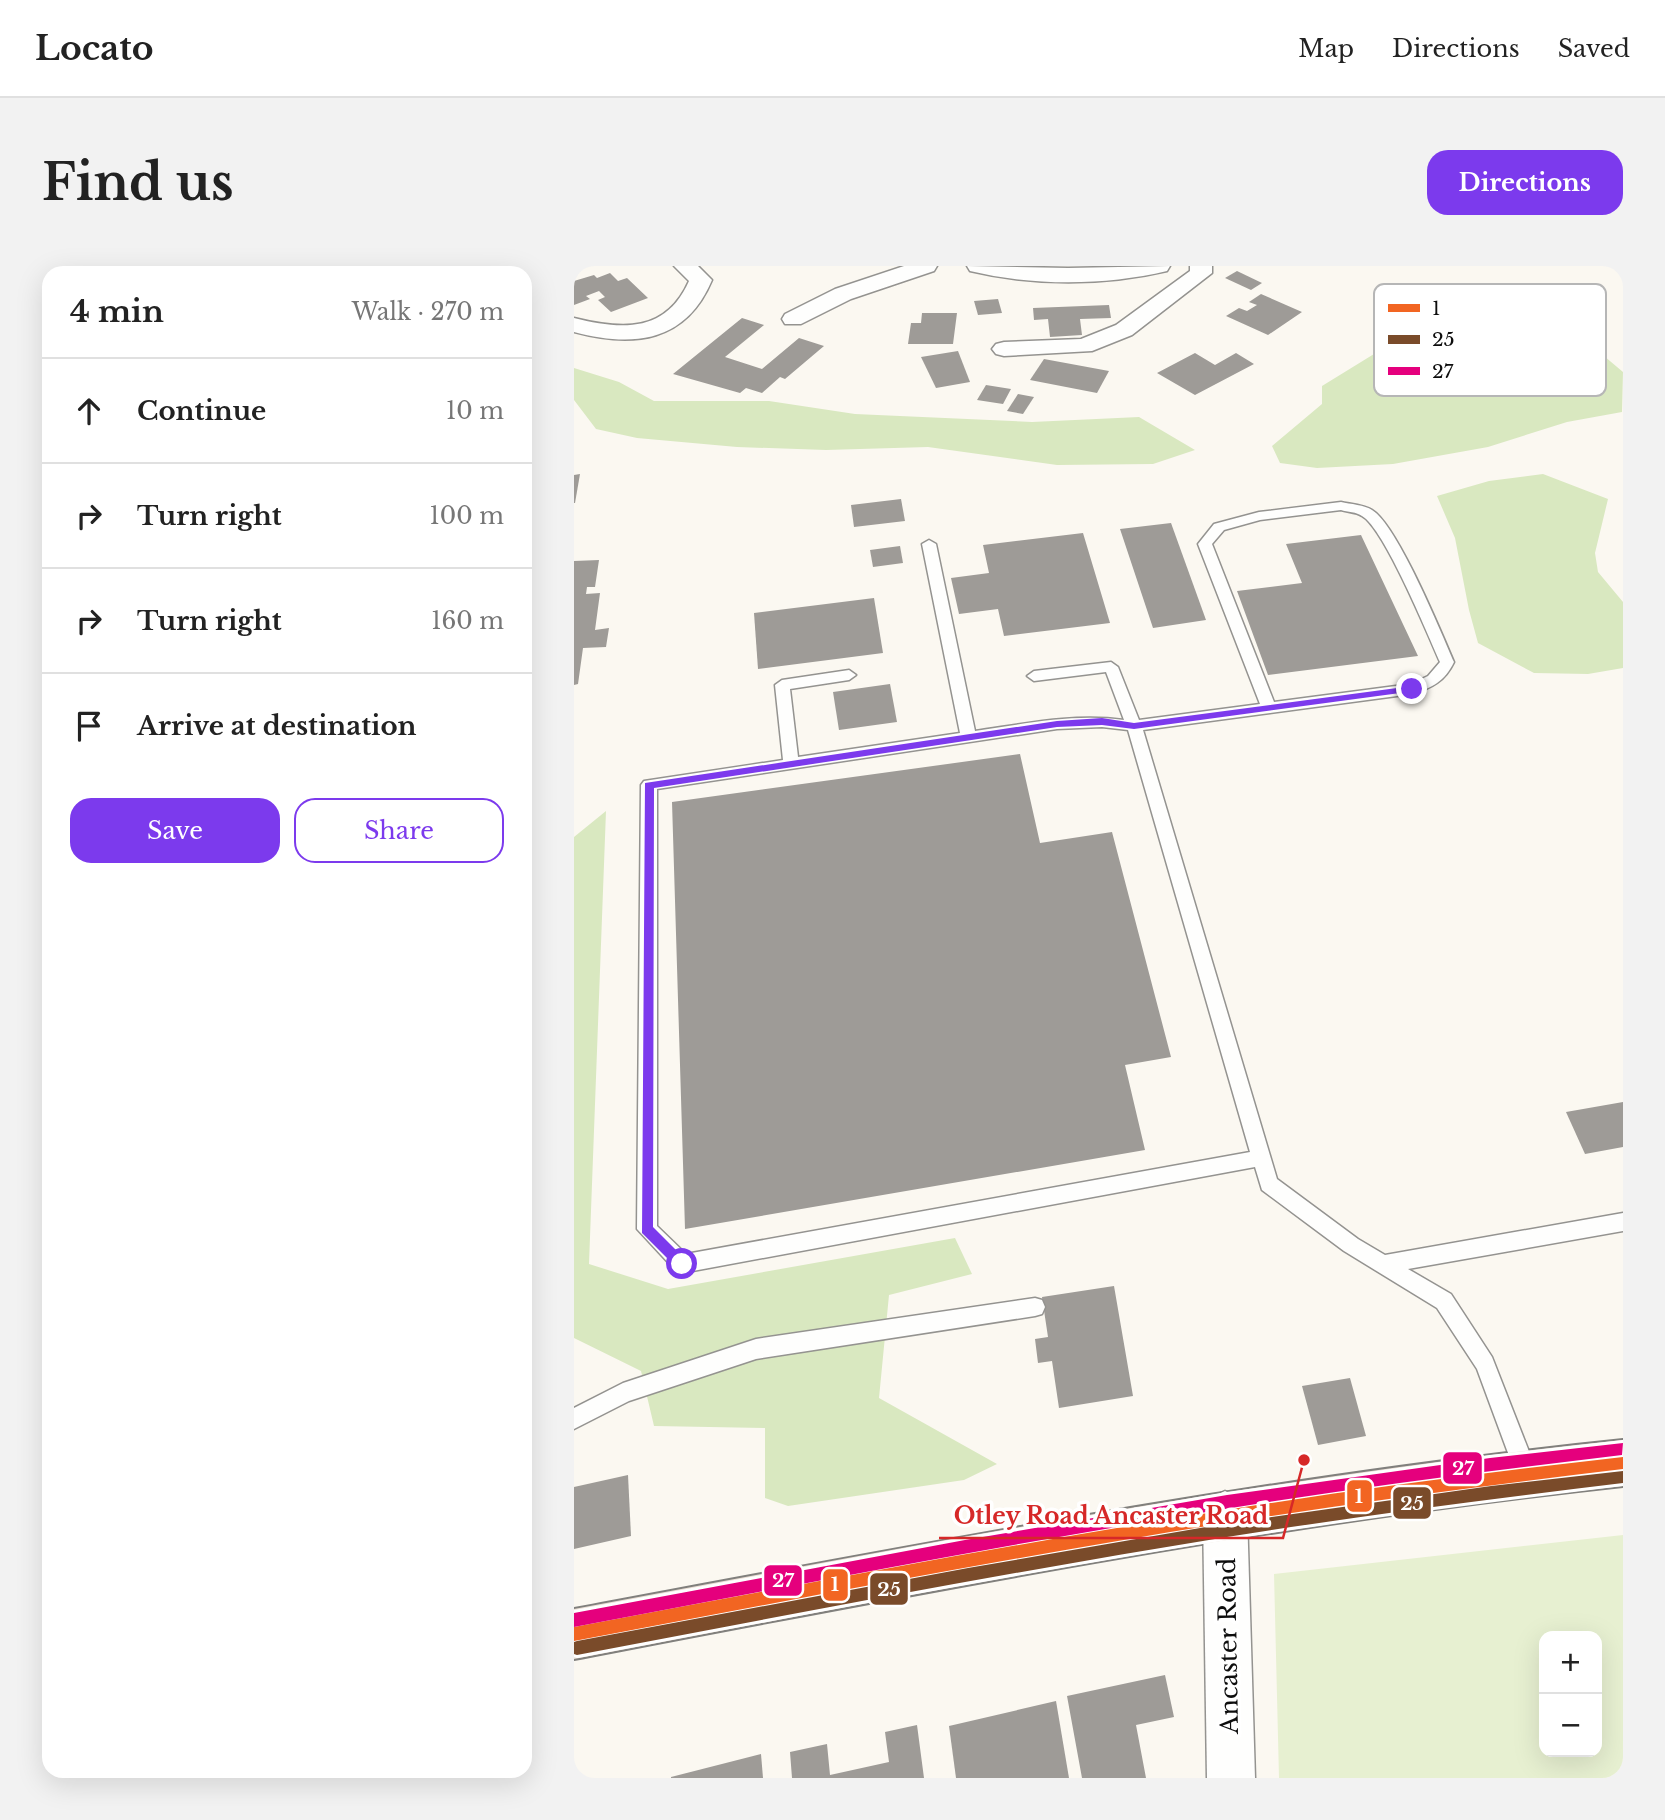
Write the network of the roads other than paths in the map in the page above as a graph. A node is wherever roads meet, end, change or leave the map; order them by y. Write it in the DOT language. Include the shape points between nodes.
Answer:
graph roads {
  1 [pos="685,266"];
  2 [pos="926,266"];
  3 [pos="978,266"];
  4 [pos="1159,266"];
  5 [pos="1201,266"];
  6 [pos="793,319"];
  7 [pos="574,325"];
  8 [pos="1004,349"];
  9 [pos="929,544"];
  10 [pos="849,675"];
  11 [pos="1034,676"];
  12 [pos="1268,706"];
  13 [pos="1134,726"];
  14 [pos="969,738"];
  15 [pos="791,764"];
  16 [pos="1261,1158"];
  17 [pos="1623,1222"];
  18 [pos="1383,1264"];
  19 [pos="1035,1307"];
  20 [pos="574,1419"];
  21 [pos="1623,1463"];
  22 [pos="1526,1472"];
  23 [pos="1225,1513"];
  24 [pos="574,1634"];
  25 [pos="1231,1778"];
  1 -- 7 [label="street" via="701,281 695,299 675,319 639,333 593,332"];
  2 -- 6 [label="street" via="844,294"];
  3 -- 4 [label="street" via="1054,276"];
  5 -- 8 [label="street" via="1200,273 1124,330 1084,346"];
  9 -- 14 [label="lane"];
  10 -- 15 [label="lane" via="782,685"];
  11 -- 13 [label="lane" via="1111,667"];
  12 -- 12 [label="lane" via="1412,689 1443,672 1447,662 1420,599 1368,513 1341,506 1259,516 1219,527 1205,544"];
  12 -- 13 [label="lane"];
  13 -- 14 [label="lane" via="1057,724"];
  13 -- 16 [label="lane"];
  14 -- 15 [label="lane"];
  15 -- 16 [label="lane" via="649,785 647,1229 682,1264"];
  16 -- 18 [label="lane" via="1269,1184"];
  17 -- 18 [label="lane"];
  18 -- 22 [label="lane" via="1444,1301 1485,1364"];
  19 -- 20 [label="lane" via="755,1349 623,1393"];
  21 -- 22 [label="highway"];
  22 -- 23 [label="highway"];
  23 -- 24 [label="highway"];
  23 -- 25 [label="street, Ancaster Road"];
}
